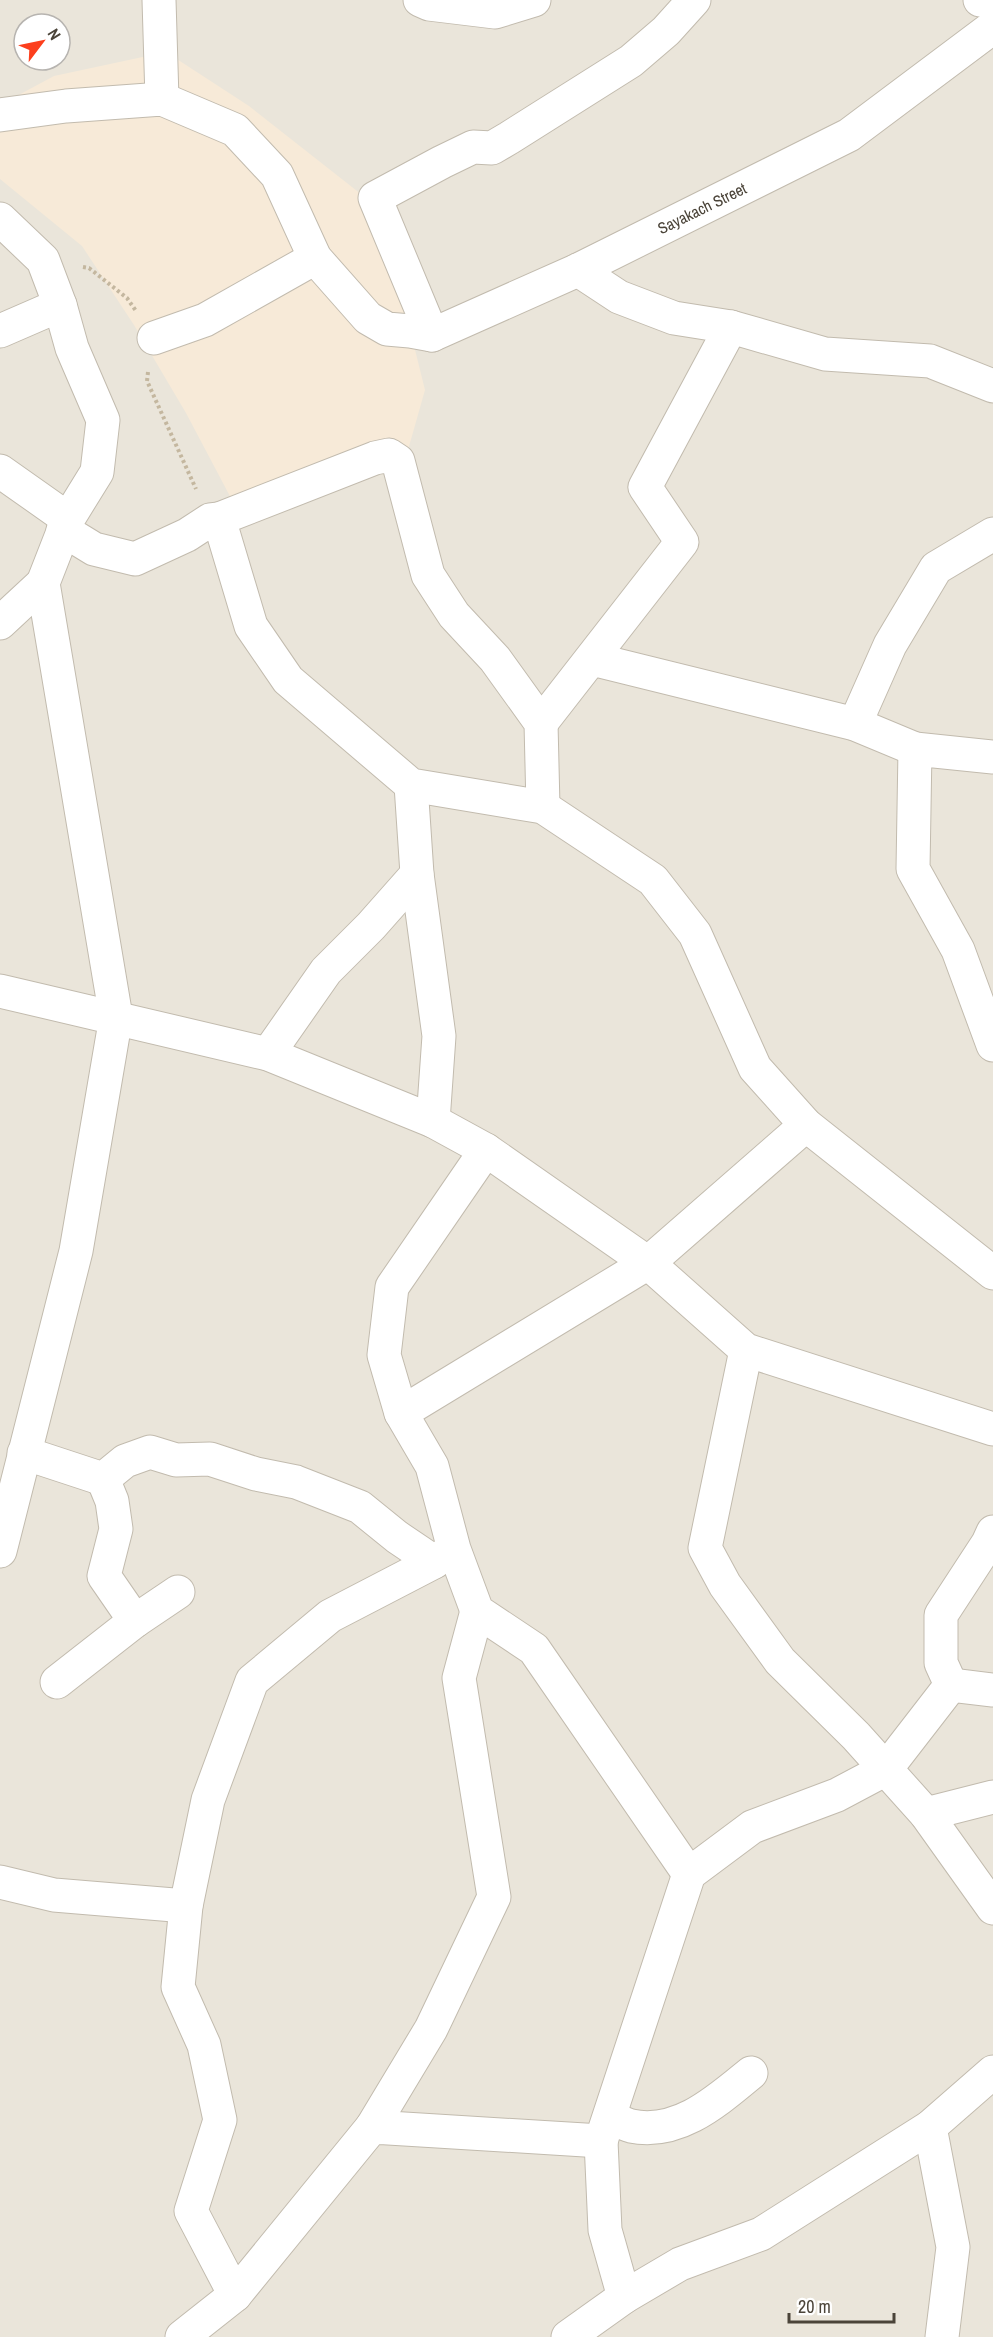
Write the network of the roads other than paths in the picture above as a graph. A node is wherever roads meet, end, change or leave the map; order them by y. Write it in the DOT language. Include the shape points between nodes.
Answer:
graph roads {
  1 [pos="159,0"];
  2 [pos="420,0"];
  3 [pos="534,0"];
  4 [pos="694,0"];
  5 [pos="980,0"];
  6 [pos="993,2"];
  7 [pos="993,27"];
  8 [pos="162,99"];
  9 [pos="0,115"];
  10 [pos="0,219"];
  11 [pos="315,258"];
  12 [pos="578,270"];
  13 [pos="60,305"];
  14 [pos="731,327"];
  15 [pos="0,331"];
  16 [pos="432,335"];
  17 [pos="154,338"];
  18 [pos="993,386"];
  19 [pos="0,471"];
  20 [pos="219,519"];
  21 [pos="66,525"];
  22 [pos="993,534"];
  23 [pos="43,583"];
  24 [pos="0,623"];
  25 [pos="592,659"];
  26 [pos="541,723"];
  27 [pos="855,724"];
  28 [pos="915,750"];
  29 [pos="993,757"];
  30 [pos="411,784"];
  31 [pos="543,807"];
  32 [pos="417,874"];
  33 [pos="0,991"];
  34 [pos="116,1017"];
  35 [pos="993,1045"];
  36 [pos="268,1054"];
  37 [pos="433,1121"];
  38 [pos="806,1125"];
  39 [pos="486,1150"];
  40 [pos="648,1263"];
  41 [pos="993,1273"];
  42 [pos="746,1350"];
  43 [pos="401,1413"];
  44 [pos="993,1429"];
  45 [pos="24,1453"];
  46 [pos="103,1479"];
  47 [pos="993,1532"];
  48 [pos="0,1551"];
  49 [pos="444,1555"];
  50 [pos="178,1592"];
  51 [pos="477,1611"];
  52 [pos="135,1621"];
  53 [pos="57,1682"];
  54 [pos="951,1684"];
  55 [pos="993,1690"];
  56 [pos="886,1769"];
  57 [pos="993,1797"];
  58 [pos="926,1814"];
  59 [pos="689,1874"];
  60 [pos="0,1882"];
  61 [pos="186,1906"];
  62 [pos="993,1908"];
  63 [pos="993,2072"];
  64 [pos="751,2073"];
  65 [pos="372,2127"];
  66 [pos="930,2127"];
  67 [pos="606,2129"];
  68 [pos="235,2295"];
  69 [pos="624,2297"];
  70 [pos="182,2337"];
  71 [pos="568,2337"];
  72 [pos="942,2337"];
  1 -- 8 [label="street"];
  2 -- 3 [label="street" via="495,12"];
  4 -- 16 [label="street" via="631,61 509,138 492,148 473,147 375,198"];
  5 -- 6 [label="street"];
  7 -- 12 [label="street, Sayakach Street" via="849,135"];
  8 -- 9 [label="street"];
  8 -- 11 [label="street" via="235,130 277,175"];
  10 -- 13 [label="street" via="43,260"];
  11 -- 16 [label="street" via="368,318 387,329"];
  11 -- 17 [label="street" via="206,320"];
  12 -- 14 [label="street" via="619,297 674,318"];
  12 -- 16 [label="street, Sayakach Street"];
  13 -- 15 [label="street"];
  13 -- 21 [label="street" via="72,348 104,420 97,472"];
  14 -- 18 [label="street" via="825,354 930,361"];
  14 -- 25 [label="street" via="645,487 682,542"];
  19 -- 21 [label="street"];
  20 -- 21 [label="street" via="135,559 94,549"];
  20 -- 26 [label="street" via="375,458 388,455 398,461 428,575 454,615 495,659"];
  20 -- 30 [label="street" via="251,626 288,680"];
  21 -- 23 [label="street"];
  22 -- 27 [label="street" via="936,568 890,645"];
  23 -- 24 [label="street"];
  23 -- 34 [label="street"];
  25 -- 26 [label="street"];
  25 -- 27 [label="street"];
  26 -- 31 [label="street"];
  27 -- 28 [label="street"];
  28 -- 29 [label="street"];
  28 -- 35 [label="street" via="913,869 958,950"];
  30 -- 31 [label="street"];
  30 -- 32 [label="street"];
  31 -- 38 [label="street" via="653,880 695,934 755,1068"];
  32 -- 36 [label="street" via="326,972"];
  32 -- 37 [label="street" via="439,1036"];
  33 -- 34 [label="street"];
  34 -- 36 [label="street"];
  34 -- 45 [label="street" via="76,1251"];
  36 -- 37 [label="street"];
  37 -- 39 [label="street"];
  38 -- 40 [label="street"];
  38 -- 41 [label="street"];
  39 -- 40 [label="street"];
  39 -- 43 [label="street" via="392,1287 384,1355"];
  40 -- 42 [label="street"];
  40 -- 43 [label="street"];
  42 -- 44 [label="street"];
  42 -- 56 [label="street" via="705,1548 725,1585 780,1660"];
  43 -- 49 [label="street" via="432,1466"];
  45 -- 46 [label="street"];
  45 -- 48 [label="street"];
  46 -- 49 [label="street" via="125,1461 150,1452 176,1460 210,1459 296,1482 360,1507 397,1537"];
  46 -- 52 [label="street" via="112,1501 116,1529 104,1576"];
  47 -- 54 [label="street" via="941,1615 941,1663"];
  49 -- 51 [label="street"];
  49 -- 61 [label="street" via="330,1616 252,1681 208,1800"];
  50 -- 52 [label="street"];
  51 -- 59 [label="street" via="534,1648"];
  51 -- 65 [label="street" via="459,1678 494,1897 431,2029"];
  52 -- 53 [label="street"];
  54 -- 55 [label="street"];
  54 -- 56 [label="street"];
  56 -- 58 [label="street"];
  56 -- 59 [label="street" via="837,1795 752,1827"];
  57 -- 58 [label="street"];
  58 -- 62 [label="street"];
  59 -- 67 [label="street"];
  60 -- 61 [label="street" via="54,1895"];
  61 -- 68 [label="street" via="178,1987 204,2045 220,2120 191,2211"];
  63 -- 66 [label="street"];
  64 -- 67 [label="street" via="688,2120 656,2127"];
  65 -- 67 [label="street"];
  65 -- 68 [label="street"];
  66 -- 69 [label="street" via="761,2234 680,2264"];
  66 -- 72 [label="street" via="952,2247"];
  67 -- 69 [label="street" via="605,2230"];
  68 -- 70 [label="street"];
  69 -- 71 [label="street"];
}
